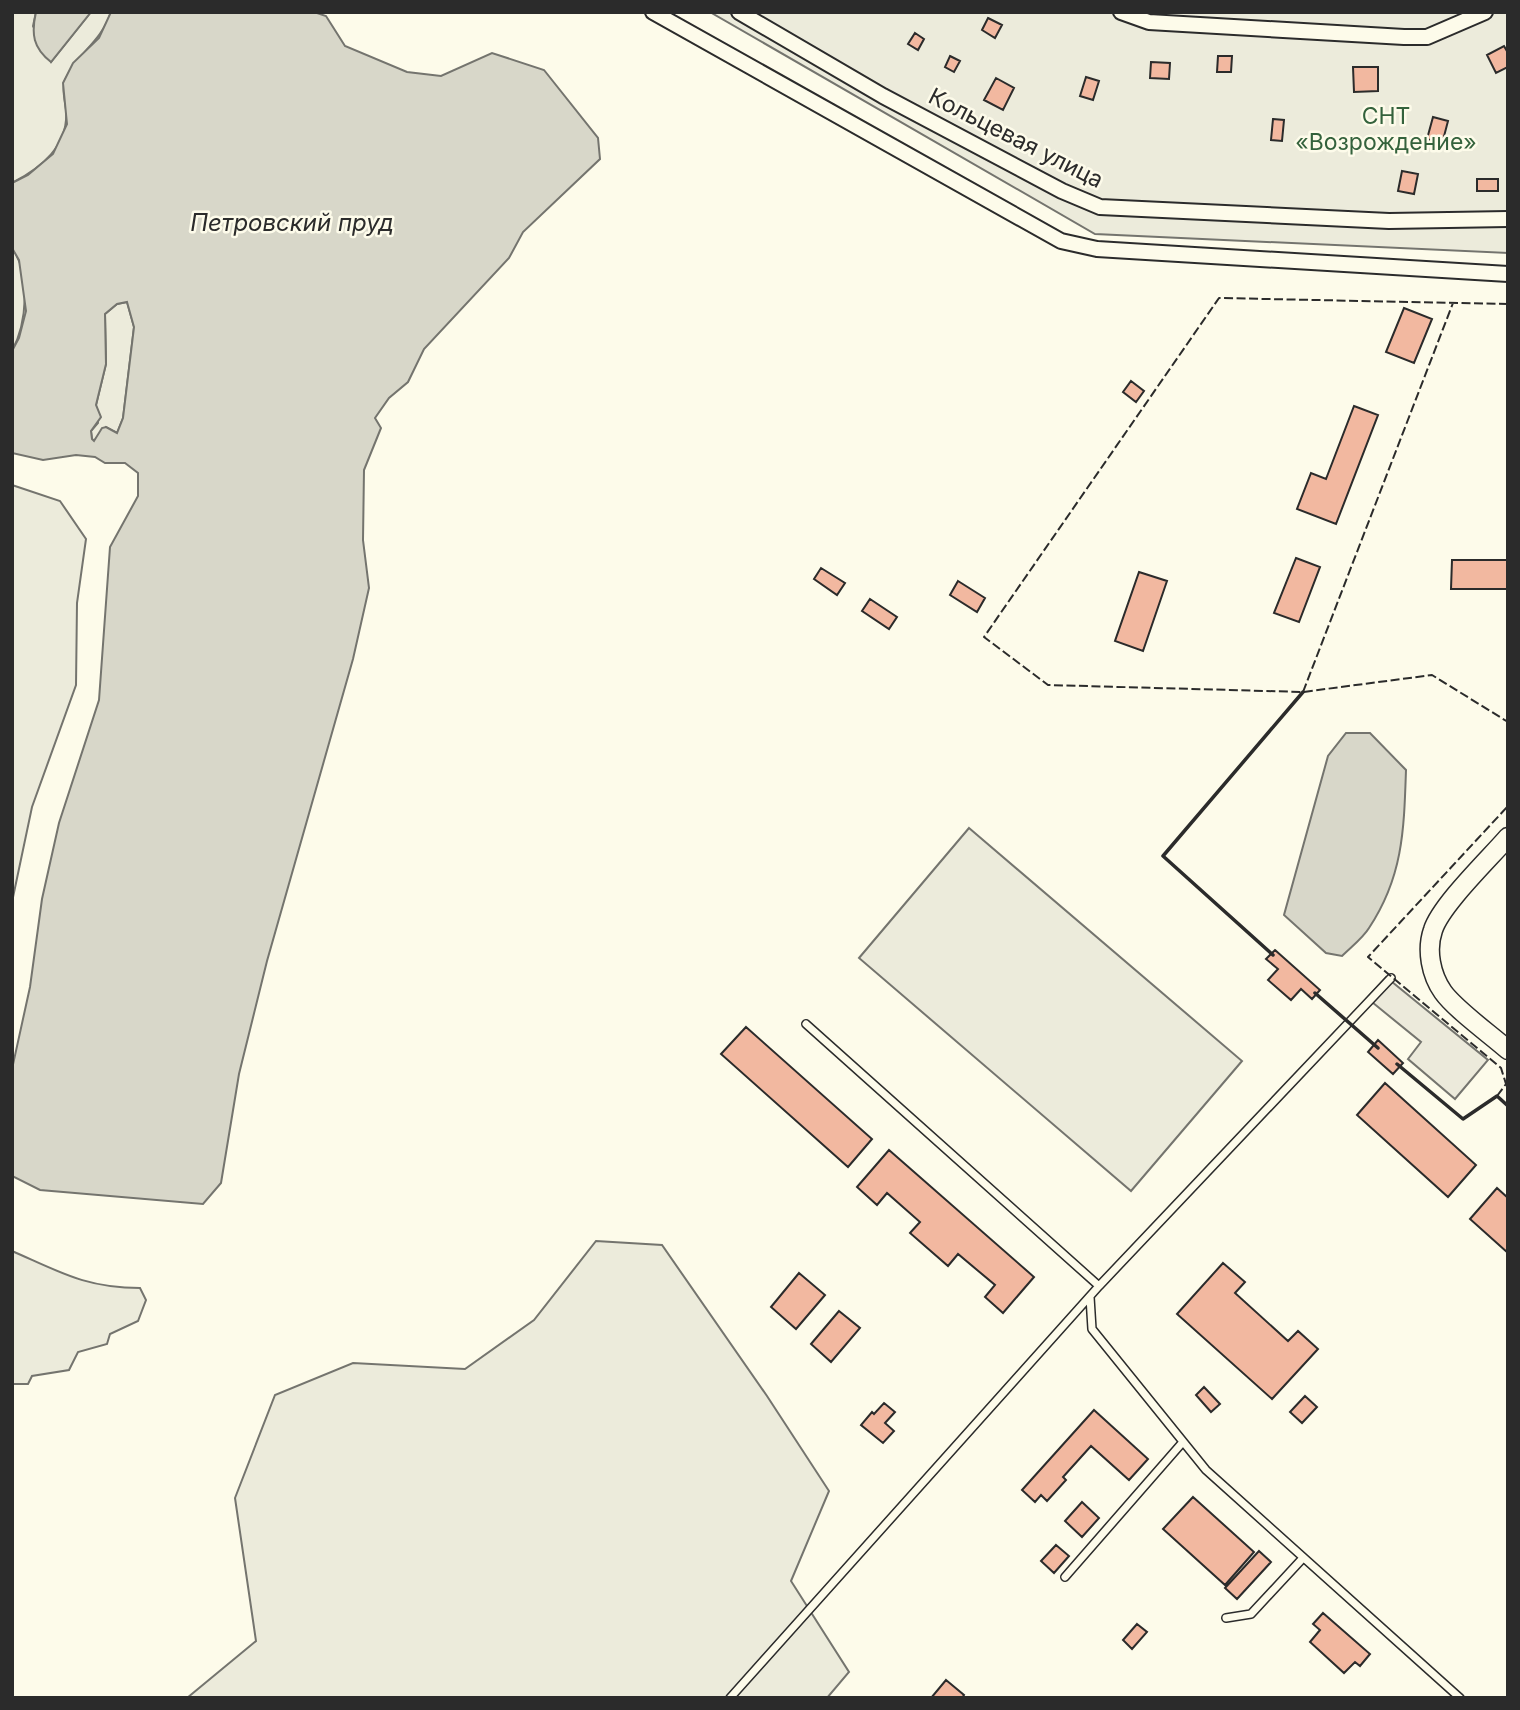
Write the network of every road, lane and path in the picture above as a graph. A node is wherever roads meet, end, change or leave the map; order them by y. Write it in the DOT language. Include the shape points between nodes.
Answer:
graph roads {
  1 [pos="653,12"];
  2 [pos="739,12"];
  3 [pos="1121,12"];
  4 [pos="1485,12"];
  5 [pos="1508,219"];
  6 [pos="1508,274"];
  7 [pos="1508,837"];
  8 [pos="1391,978"];
  9 [pos="806,1024"];
  10 [pos="1508,1050"];
  11 [pos="1099,1286"];
  12 [pos="1090,1297"];
  13 [pos="1182,1443"];
  14 [pos="1303,1558"];
  15 [pos="1065,1577"];
  16 [pos="1226,1618"];
  17 [pos="730,1698"];
  18 [pos="1460,1698"];
  1 -- 6 [label="street" via="1061,241 1097,249"];
  2 -- 5 [label="street, Кольцевая улица" via="895,102 1062,191 1100,206 1389,220"];
  3 -- 4 [label="street" via="1149,22 1427,37"];
  7 -- 10 [label="street" via="1444,910 1433,930 1429,954 1444,994"];
  8 -- 11 [label="lane"];
  9 -- 11 [label="lane"];
  11 -- 12 [label="lane"];
  12 -- 13 [label="lane" via="1092,1329"];
  12 -- 17 [label="lane"];
  13 -- 14 [label="lane"];
  13 -- 15 [label="lane"];
  14 -- 16 [label="lane" via="1251,1614"];
  14 -- 18 [label="lane"];
}
